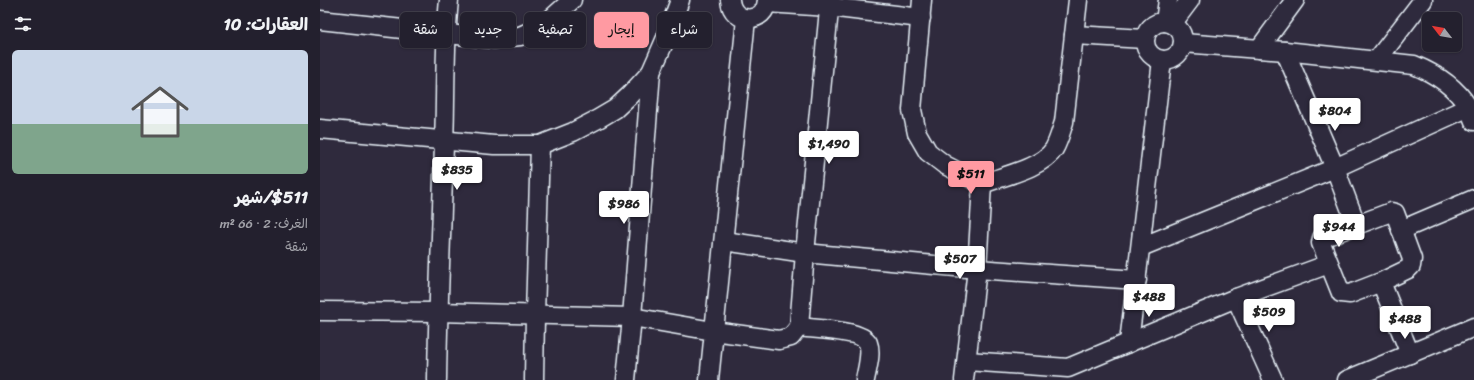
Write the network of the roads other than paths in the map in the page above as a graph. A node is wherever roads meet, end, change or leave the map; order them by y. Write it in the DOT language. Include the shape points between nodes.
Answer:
graph roads {
  1 [pos="449,0"];
  2 [pos="572,0"];
  3 [pos="680,0"];
  4 [pos="730,0"];
  5 [pos="1078,0"];
  6 [pos="1168,0"];
  7 [pos="1190,0"];
  8 [pos="1295,0"];
  9 [pos="1423,0"];
  10 [pos="767,1"];
  11 [pos="829,3"];
  12 [pos="921,9"];
  13 [pos="448,12"];
  14 [pos="746,19"];
  15 [pos="320,20"];
  16 [pos="1169,23"];
  17 [pos="400,30"];
  18 [pos="1074,35"];
  19 [pos="452,36"];
  20 [pos="1145,39"];
  21 [pos="1183,43"];
  22 [pos="446,48"];
  23 [pos="1259,50"];
  24 [pos="1285,51"];
  25 [pos="1162,60"];
  26 [pos="1377,60"];
  27 [pos="651,72"];
  28 [pos="1471,114"];
  29 [pos="320,128"];
  30 [pos="444,141"];
  31 [pos="540,145"];
  32 [pos="1335,168"];
  33 [pos="982,184"];
  34 [pos="1474,199"];
  35 [pos="1356,224"];
  36 [pos="1402,230"];
  37 [pos="724,241"];
  38 [pos="1141,247"];
  39 [pos="805,253"];
  40 [pos="1329,264"];
  41 [pos="977,269"];
  42 [pos="1137,280"];
  43 [pos="1381,282"];
  44 [pos="1236,298"];
  45 [pos="320,311"];
  46 [pos="438,312"];
  47 [pos="535,315"];
  48 [pos="632,317"];
  49 [pos="799,327"];
  50 [pos="1474,328"];
  51 [pos="713,331"];
  52 [pos="1129,343"];
  53 [pos="1410,354"];
  54 [pos="967,361"];
  55 [pos="1068,374"];
  56 [pos="437,380"];
  57 [pos="534,380"];
  58 [pos="626,380"];
  59 [pos="709,380"];
  60 [pos="865,380"];
  61 [pos="964,380"];
  62 [pos="1273,380"];
  63 [pos="1347,380"];
  1 -- 13 [label="street"];
  2 -- 19 [label="street" via="543,26 520,36 494,39"];
  3 -- 27 [label="street"];
  4 -- 14 [label="street" via="734,12"];
  5 -- 18 [label="street"];
  6 -- 16 [label="street"];
  7 -- 16 [label="street"];
  8 -- 23 [label="street"];
  9 -- 26 [label="street"];
  10 -- 11 [label="street"];
  10 -- 14 [label="street" via="765,10 760,15"];
  11 -- 12 [label="street"];
  11 -- 39 [label="street"];
  12 -- 33 [label="street" via="912,110 916,133 928,152 945,166"];
  14 -- 37 [label="street"];
  15 -- 17 [label="street"];
  16 -- 20 [label="street" via="1152,26"];
  16 -- 21 [label="street" via="1178,29"];
  18 -- 20 [label="street"];
  18 -- 33 [label="street" via="1064,122 1054,150 1032,166"];
  20 -- 25 [label="street" via="1149,53"];
  21 -- 23 [label="street"];
  21 -- 25 [label="street" via="1176,56"];
  22 -- 30 [label="street"];
  23 -- 24 [label="street"];
  24 -- 26 [label="street"];
  24 -- 32 [label="street"];
  25 -- 38 [label="street"];
  26 -- 28 [label="street" via="1414,65 1432,72 1450,85"];
  27 -- 31 [label="street" via="614,109 573,132"];
  27 -- 48 [label="street"];
  28 -- 32 [label="street"];
  29 -- 30 [label="street"];
  30 -- 31 [label="street"];
  30 -- 46 [label="street"];
  31 -- 47 [label="street"];
  32 -- 35 [label="street"];
  32 -- 38 [label="street"];
  33 -- 41 [label="street"];
  34 -- 36 [label="street"];
  35 -- 36 [label="street" via="1392,211"];
  35 -- 40 [label="street" via="1322,238 1321,243"];
  36 -- 43 [label="street" via="1412,259 1411,266"];
  37 -- 39 [label="street"];
  37 -- 51 [label="street"];
  38 -- 42 [label="street"];
  39 -- 41 [label="street"];
  39 -- 49 [label="street"];
  40 -- 43 [label="street" via="1339,291 1344,294"];
  40 -- 44 [label="street"];
  41 -- 42 [label="street"];
  41 -- 54 [label="street"];
  42 -- 52 [label="street"];
  43 -- 53 [label="street"];
  44 -- 52 [label="street"];
  44 -- 62 [label="street"];
  45 -- 46 [label="street"];
  46 -- 47 [label="street"];
  46 -- 56 [label="street"];
  47 -- 48 [label="street"];
  47 -- 57 [label="street"];
  48 -- 51 [label="street"];
  48 -- 58 [label="street"];
  49 -- 51 [label="street" via="792,337 779,340"];
  49 -- 60 [label="street" via="852,333 865,338 869,350"];
  50 -- 53 [label="street"];
  51 -- 59 [label="street"];
  52 -- 55 [label="street"];
  53 -- 63 [label="street"];
  54 -- 55 [label="street"];
  54 -- 61 [label="street"];
}
